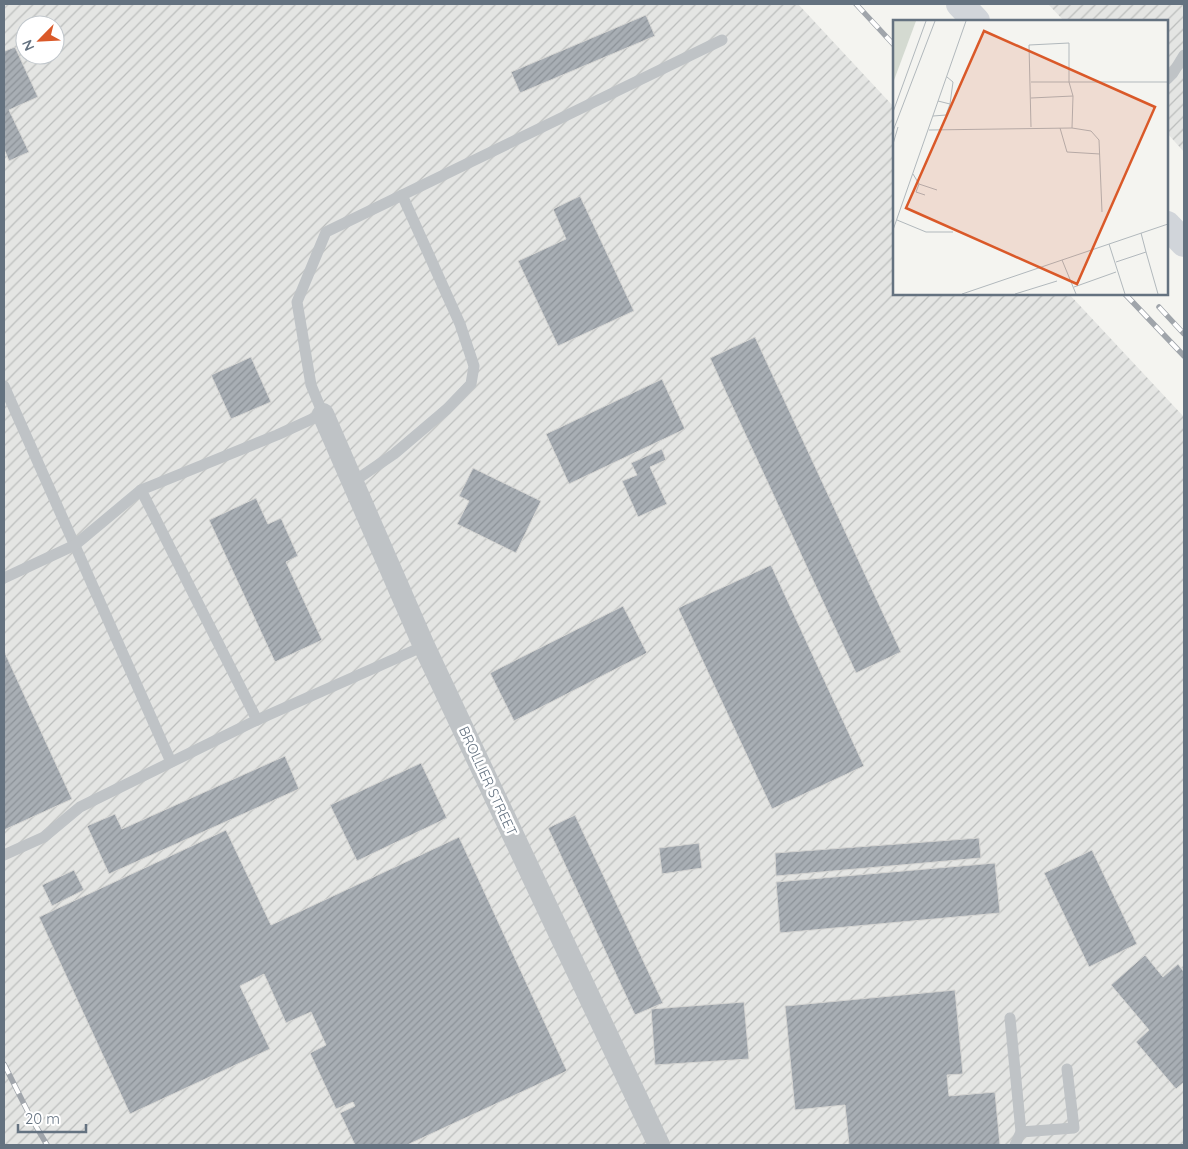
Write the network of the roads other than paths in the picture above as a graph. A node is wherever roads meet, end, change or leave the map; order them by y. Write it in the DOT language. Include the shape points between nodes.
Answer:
graph roads {
  1 [pos="960,4"];
  2 [pos="975,20"];
  3 [pos="722,40"];
  4 [pos="1184,55"];
  5 [pos="1168,77"];
  6 [pos="402,195"];
  7 [pos="1168,226"];
  8 [pos="1184,243"];
  9 [pos="4,386"];
  10 [pos="323,414"];
  11 [pos="352,482"];
  12 [pos="141,490"];
  13 [pos="75,545"];
  14 [pos="4,578"];
  15 [pos="424,646"];
  16 [pos="258,720"];
  17 [pos="171,762"];
  18 [pos="4,855"];
  19 [pos="1010,1018"];
  20 [pos="1067,1069"];
  21 [pos="1021,1132"];
  22 [pos="659,1145"];
  23 [pos="1016,1145"];
  1 -- 2 [label="main road"];
  3 -- 6 [label="lane"];
  4 -- 5 [label="lane"];
  6 -- 10 [label="lane" via="326,232 297,302 310,385"];
  6 -- 11 [label="lane" via="460,324 474,366 471,384 394,454"];
  7 -- 8 [label="main road"];
  9 -- 13 [label="lane"];
  10 -- 11 [label="street, BROLLIER STREET"];
  10 -- 12 [label="lane"];
  11 -- 15 [label="street, BROLLIER STREET"];
  12 -- 13 [label="lane"];
  12 -- 16 [label="lane"];
  13 -- 14 [label="lane"];
  13 -- 17 [label="lane"];
  15 -- 16 [label="lane"];
  15 -- 22 [label="street, BROLLIER STREET"];
  16 -- 17 [label="lane"];
  17 -- 18 [label="lane" via="80,807 44,837"];
  19 -- 21 [label="lane"];
  20 -- 21 [label="lane" via="1074,1128"];
  21 -- 23 [label="lane"];
}
